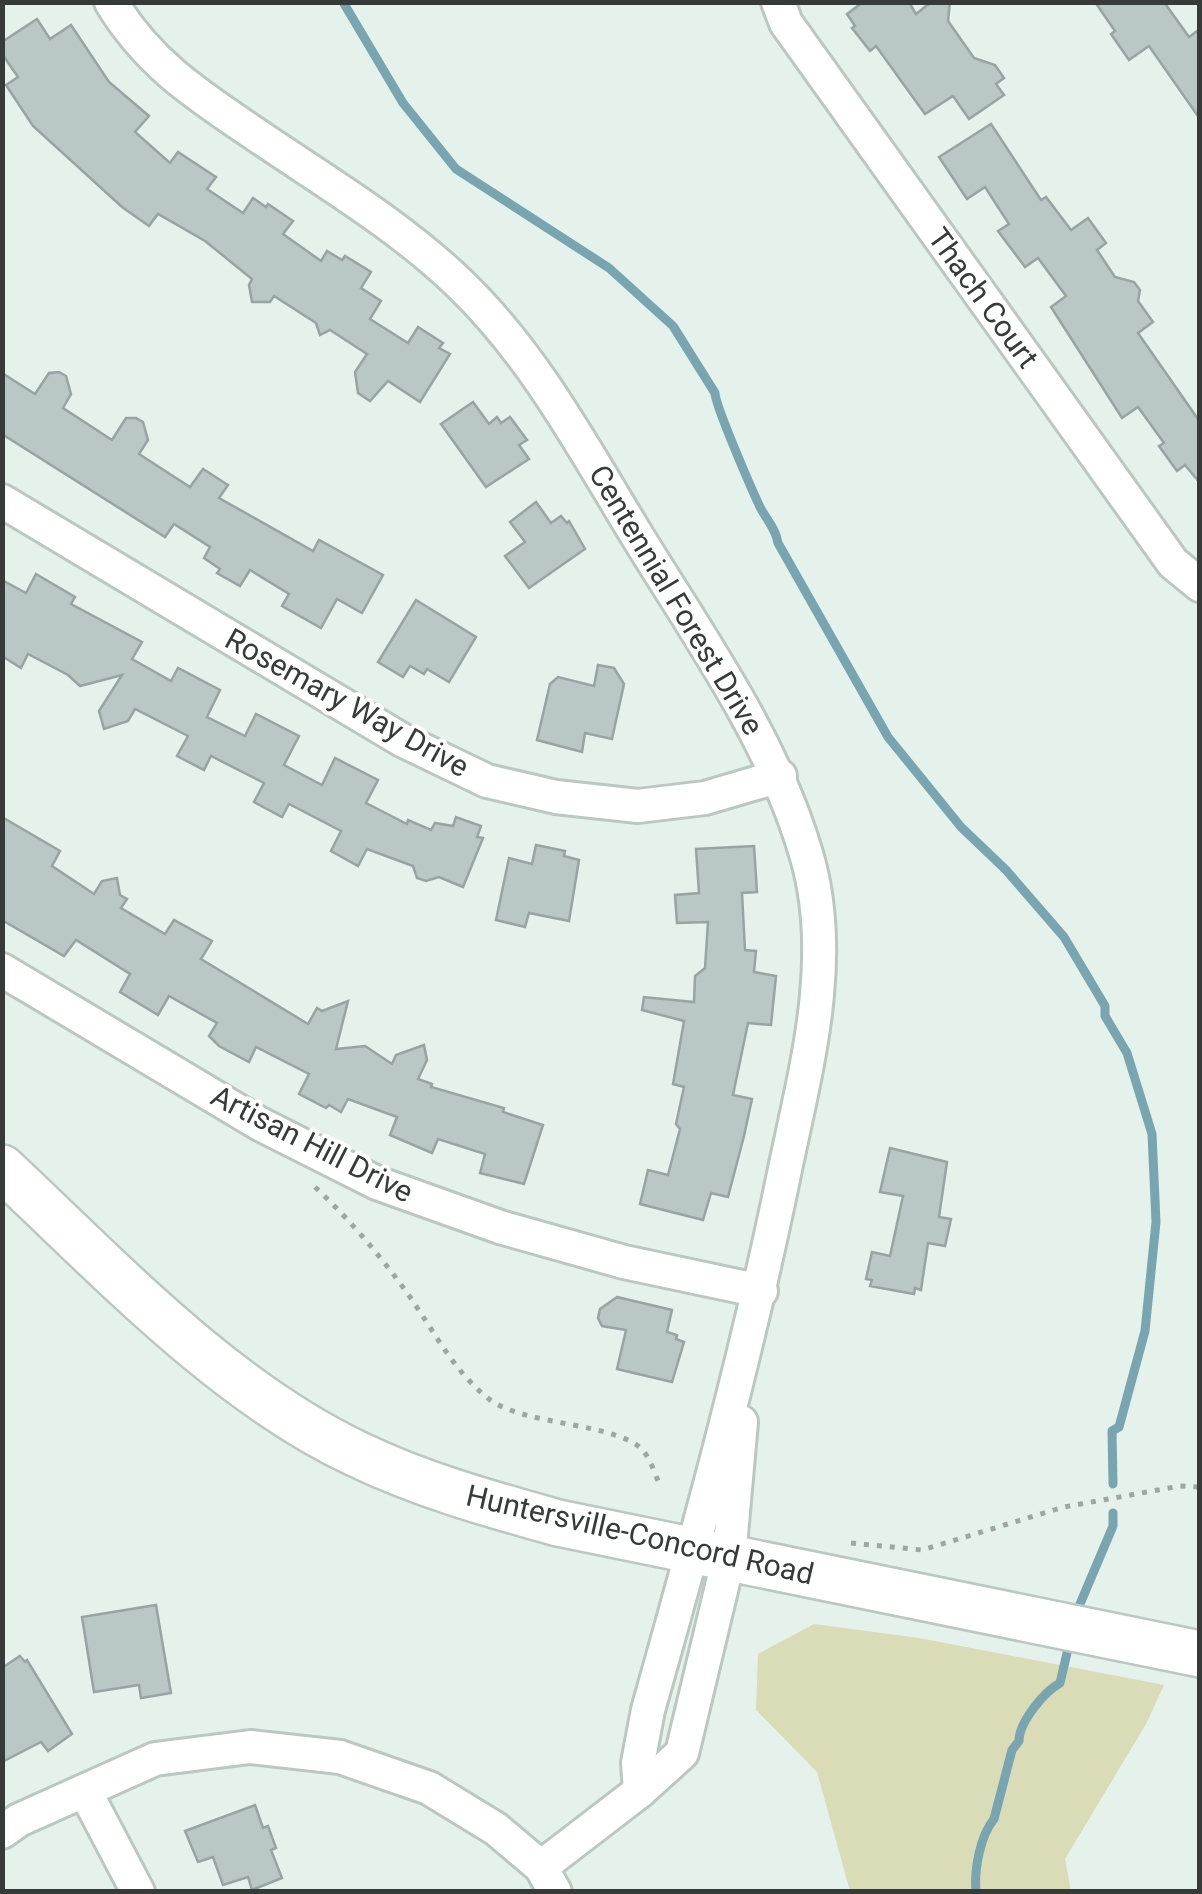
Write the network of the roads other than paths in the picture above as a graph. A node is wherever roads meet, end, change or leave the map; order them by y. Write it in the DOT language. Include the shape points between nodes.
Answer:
graph roads {
  1 [pos="111,2"];
  2 [pos="778,2"];
  3 [pos="2,501"];
  4 [pos="1200,585"];
  5 [pos="780,776"];
  6 [pos="2,970"];
  7 [pos="2,1168"];
  8 [pos="760,1291"];
  9 [pos="711,1553"];
  10 [pos="1200,1654"];
  11 [pos="85,1791"];
  12 [pos="2,1832"];
  13 [pos="548,1879"];
  14 [pos="138,1892"];
  1 -- 5 [label="street, Centennial Forest Drive" via="131,36 179,83 389,225 459,282 517,344 747,712"];
  2 -- 4 [label="street, Thach Court" via="786,23 1173,563"];
  3 -- 5 [label="street, Rosemary Way Drive" via="402,740 486,781 638,806 705,798"];
  5 -- 8 [label="street, Centennial Forest Drive" via="809,862 819,945 813,1035"];
  6 -- 8 [label="street, Artisan Hill Drive" via="260,1124 377,1183 624,1262"];
  7 -- 9 [label="main road, Huntersville-Concord Road" via="195,1345 323,1436 466,1498"];
  8 -- 9 [label="street, Centennial Forest Drive" via="733,1393 742,1426"];
  9 -- 10 [label="main road, Huntersville-Concord Road"];
  9 -- 13 [label="street, Centennial Forest Drive" via="682,1752"];
  11 -- 12 [label="street"];
  11 -- 13 [label="street" via="155,1760 250,1746 340,1757 429,1788 496,1829"];
  11 -- 14 [label="street"];
}
